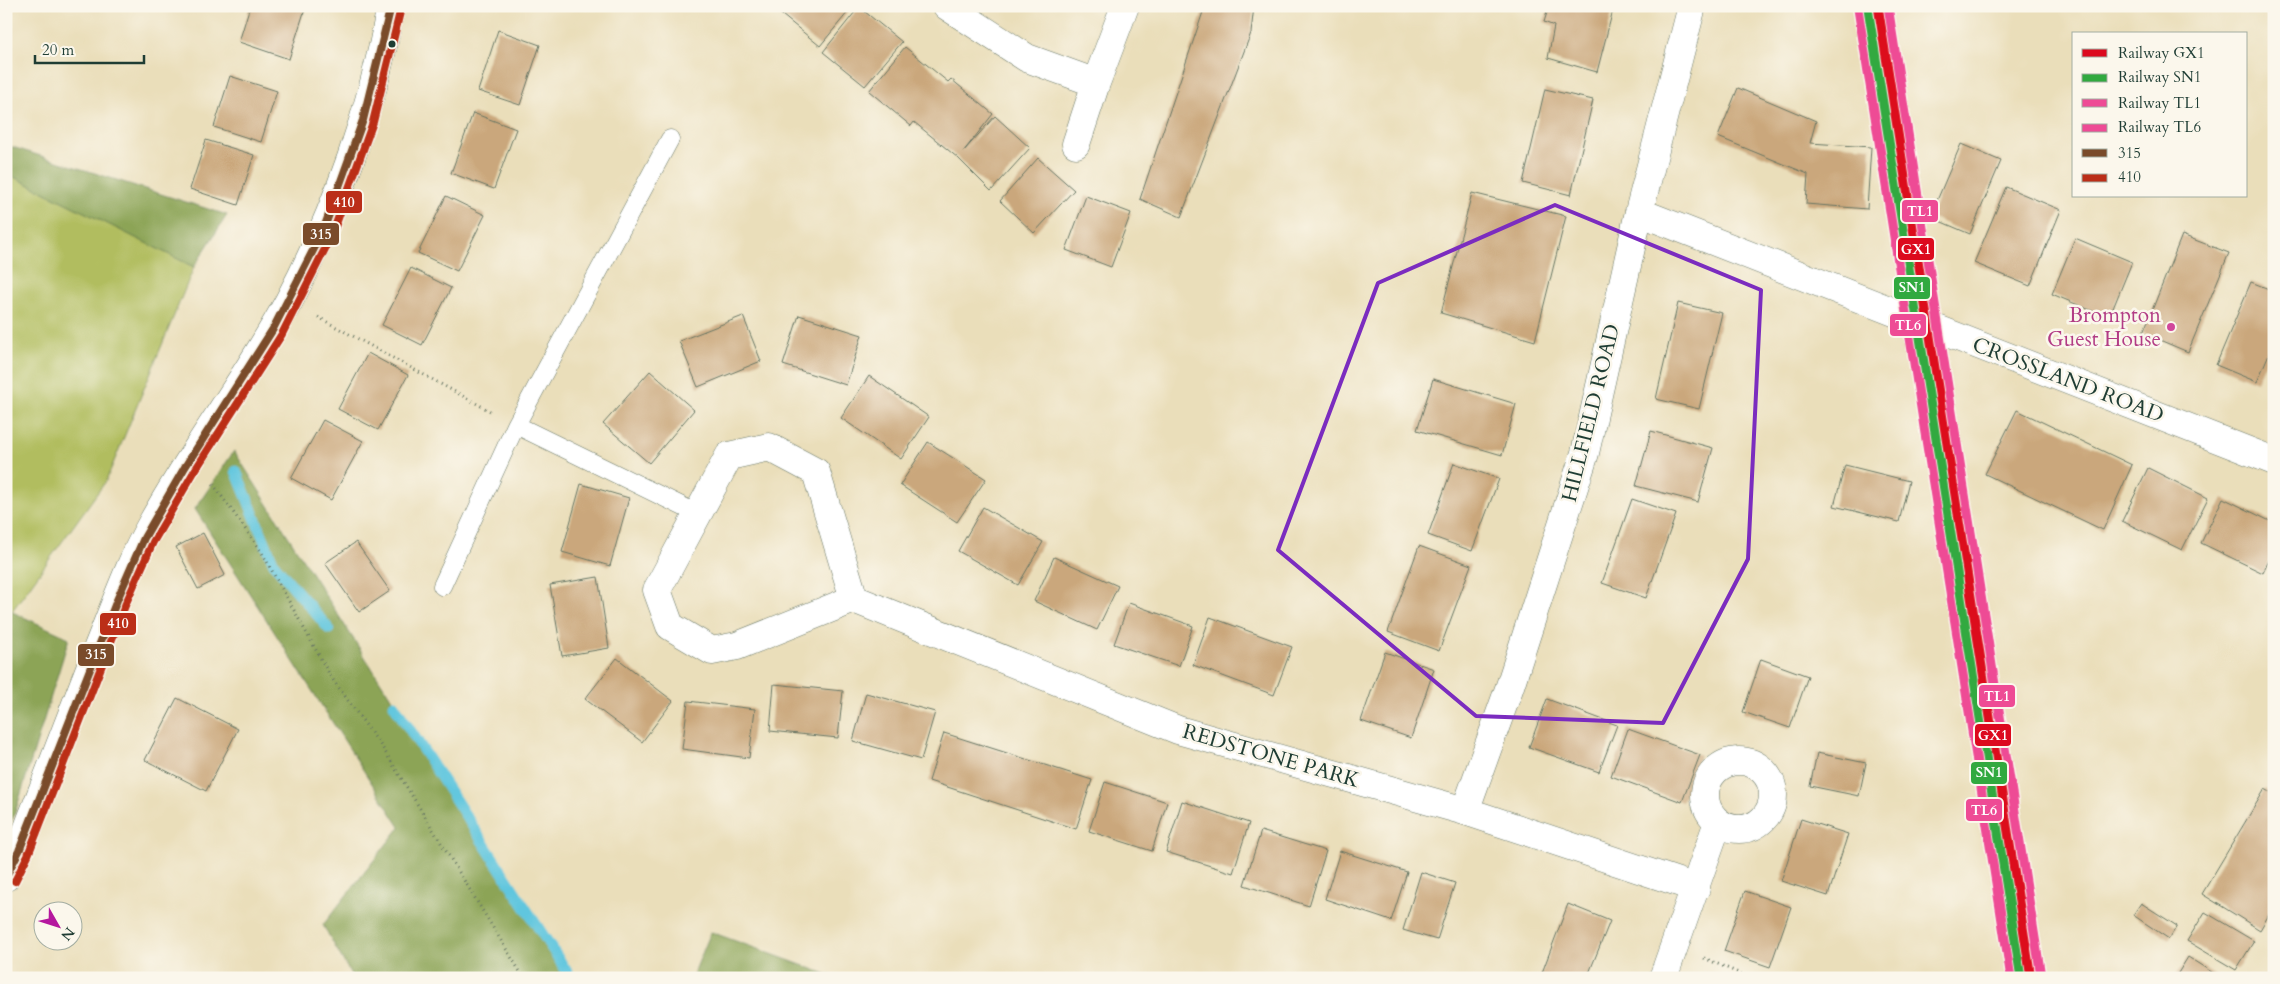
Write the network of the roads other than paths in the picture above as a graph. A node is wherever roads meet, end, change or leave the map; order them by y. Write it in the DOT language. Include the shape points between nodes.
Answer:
graph roads {
  1 [pos="391,6"];
  2 [pos="947,6"];
  3 [pos="1125,6"];
  4 [pos="1692,6"];
  5 [pos="1096,83"];
  6 [pos="670,139"];
  7 [pos="1076,144"];
  8 [pos="1639,212"];
  9 [pos="516,426"];
  10 [pos="2274,461"];
  11 [pos="698,514"];
  12 [pos="442,586"];
  13 [pos="854,599"];
  14 [pos="1465,812"];
  15 [pos="1718,822"];
  16 [pos="6,877"];
  17 [pos="1696,888"];
  18 [pos="1663,978"];
  1 -- 16 [label="street" via="370,94 344,176 315,245 289,301 151,525 120,591"];
  2 -- 5 [label="street" via="1027,58"];
  3 -- 5 [label="street"];
  4 -- 8 [label="street, HILLFIELD ROAD"];
  5 -- 7 [label="street"];
  6 -- 9 [label="lane"];
  8 -- 10 [label="street, CROSSLAND ROAD"];
  8 -- 14 [label="street, HILLFIELD ROAD" via="1585,453 1510,686"];
  9 -- 11 [label="lane"];
  9 -- 12 [label="lane"];
  11 -- 13 [label="street" via="729,456 770,447 816,472"];
  11 -- 13 [label="street" via="657,590 670,626 712,651 737,646"];
  13 -- 14 [label="street, REDSTONE PARK" via="1178,730"];
  14 -- 17 [label="street, REDSTONE PARK"];
  15 -- 17 [label="street"];
  17 -- 18 [label="street"];
}
